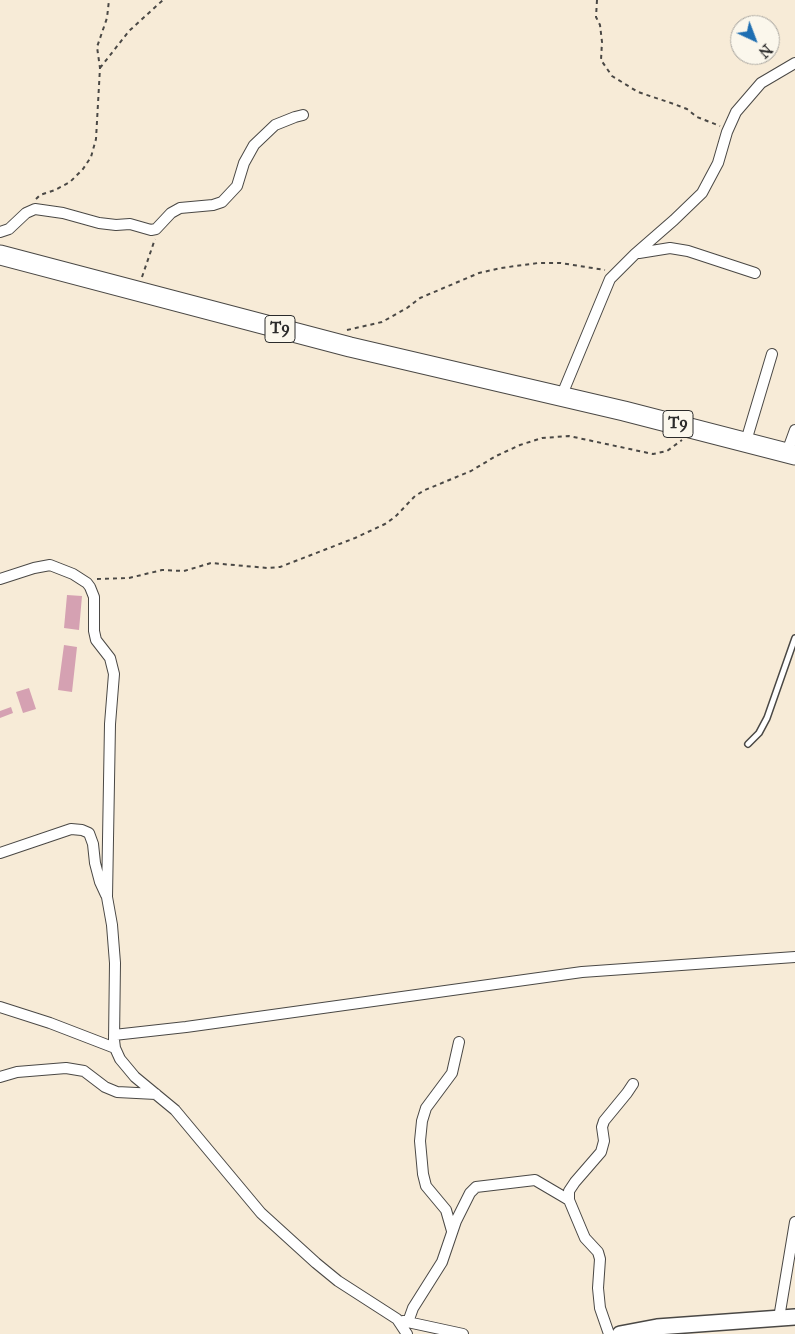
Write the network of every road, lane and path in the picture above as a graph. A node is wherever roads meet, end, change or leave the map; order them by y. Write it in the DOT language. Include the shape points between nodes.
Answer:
graph roads {
  1 [pos="108,0"];
  2 [pos="163,0"];
  3 [pos="597,0"];
  4 [pos="795,63"];
  5 [pos="100,68"];
  6 [pos="303,115"];
  7 [pos="728,132"];
  8 [pos="26,213"];
  9 [pos="156,229"];
  10 [pos="0,232"];
  11 [pos="635,254"];
  12 [pos="0,255"];
  13 [pos="617,272"];
  14 [pos="756,273"];
  15 [pos="142,293"];
  16 [pos="321,339"];
  17 [pos="772,354"];
  18 [pos="561,397"];
  19 [pos="694,428"];
  20 [pos="795,430"];
  21 [pos="746,442"];
  22 [pos="791,453"];
  23 [pos="0,579"];
  24 [pos="84,581"];
  25 [pos="795,638"];
  26 [pos="748,744"];
  27 [pos="0,853"];
  28 [pos="107,897"];
  29 [pos="795,956"];
  30 [pos="0,1007"];
  31 [pos="114,1035"];
  32 [pos="459,1042"];
  33 [pos="116,1048"];
  34 [pos="0,1078"];
  35 [pos="633,1084"];
  36 [pos="156,1094"];
  37 [pos="568,1200"];
  38 [pos="795,1222"];
  39 [pos="452,1231"];
  40 [pos="795,1317"];
  41 [pos="779,1318"];
  42 [pos="402,1321"];
  43 [pos="638,1332"];
  44 [pos="407,1334"];
  45 [pos="463,1334"];
  46 [pos="609,1334"];
  47 [pos="620,1334"];
  1 -- 5 [label="path" via="105,27 98,47"];
  2 -- 5 [label="path" via="129,31"];
  3 -- 7 [label="path" via="601,60 612,76 638,92 681,106"];
  4 -- 7 [label="street" via="760,83 736,112"];
  5 -- 8 [label="path" via="96,139 88,163 70,182 38,196"];
  6 -- 9 [label="street" via="275,125 254,145 237,186 222,202 212,206 180,208"];
  7 -- 11 [label="street" via="718,163 702,193"];
  8 -- 9 [label="street" via="40,209 99,223"];
  8 -- 10 [label="street" via="14,226"];
  9 -- 15 [label="path" via="143,273"];
  11 -- 13 [label="street"];
  11 -- 14 [label="street" via="670,248"];
  12 -- 15 [label="highway, T9"];
  13 -- 16 [label="path" via="561,263 494,270 455,282 420,298 382,322"];
  13 -- 18 [label="street" via="601,297"];
  15 -- 16 [label="highway, T9"];
  16 -- 18 [label="highway, T9"];
  17 -- 21 [label="street"];
  18 -- 19 [label="highway, T9"];
  19 -- 21 [label="highway, T9"];
  19 -- 24 [label="path" via="667,451 653,454 569,436 542,438 425,490 384,524 280,567 211,563 184,571 162,570 129,578"];
  20 -- 22 [label="street"];
  21 -- 22 [label="highway, T9"];
  23 -- 24 [label="street" via="50,566"];
  24 -- 28 [label="street" via="92,591 96,640 110,658 114,674"];
  25 -- 26 [label="lane" via="766,718 759,733"];
  27 -- 28 [label="street" via="71,829 82,830 88,833 93,844 100,882"];
  28 -- 31 [label="street" via="115,963"];
  29 -- 31 [label="street" via="582,972"];
  30 -- 33 [label="street"];
  31 -- 33 [label="street"];
  32 -- 39 [label="street" via="452,1073 426,1108 420,1141 426,1186 446,1210"];
  33 -- 36 [label="street" via="120,1059 135,1077"];
  34 -- 36 [label="street" via="17,1072 66,1068 84,1071 117,1092"];
  35 -- 37 [label="street" via="604,1121 601,1152 575,1182"];
  36 -- 42 [label="street" via="175,1110 261,1214 287,1238 338,1281"];
  37 -- 39 [label="street" via="535,1180 476,1187"];
  37 -- 46 [label="street" via="585,1238 598,1252 600,1308"];
  38 -- 41 [label="street"];
  39 -- 42 [label="street" via="442,1262"];
  40 -- 41 [label="main road"];
  41 -- 43 [label="main road" via="685,1324"];
  42 -- 44 [label="street"];
  42 -- 45 [label="street"];
  43 -- 47 [label="main road"];
}
